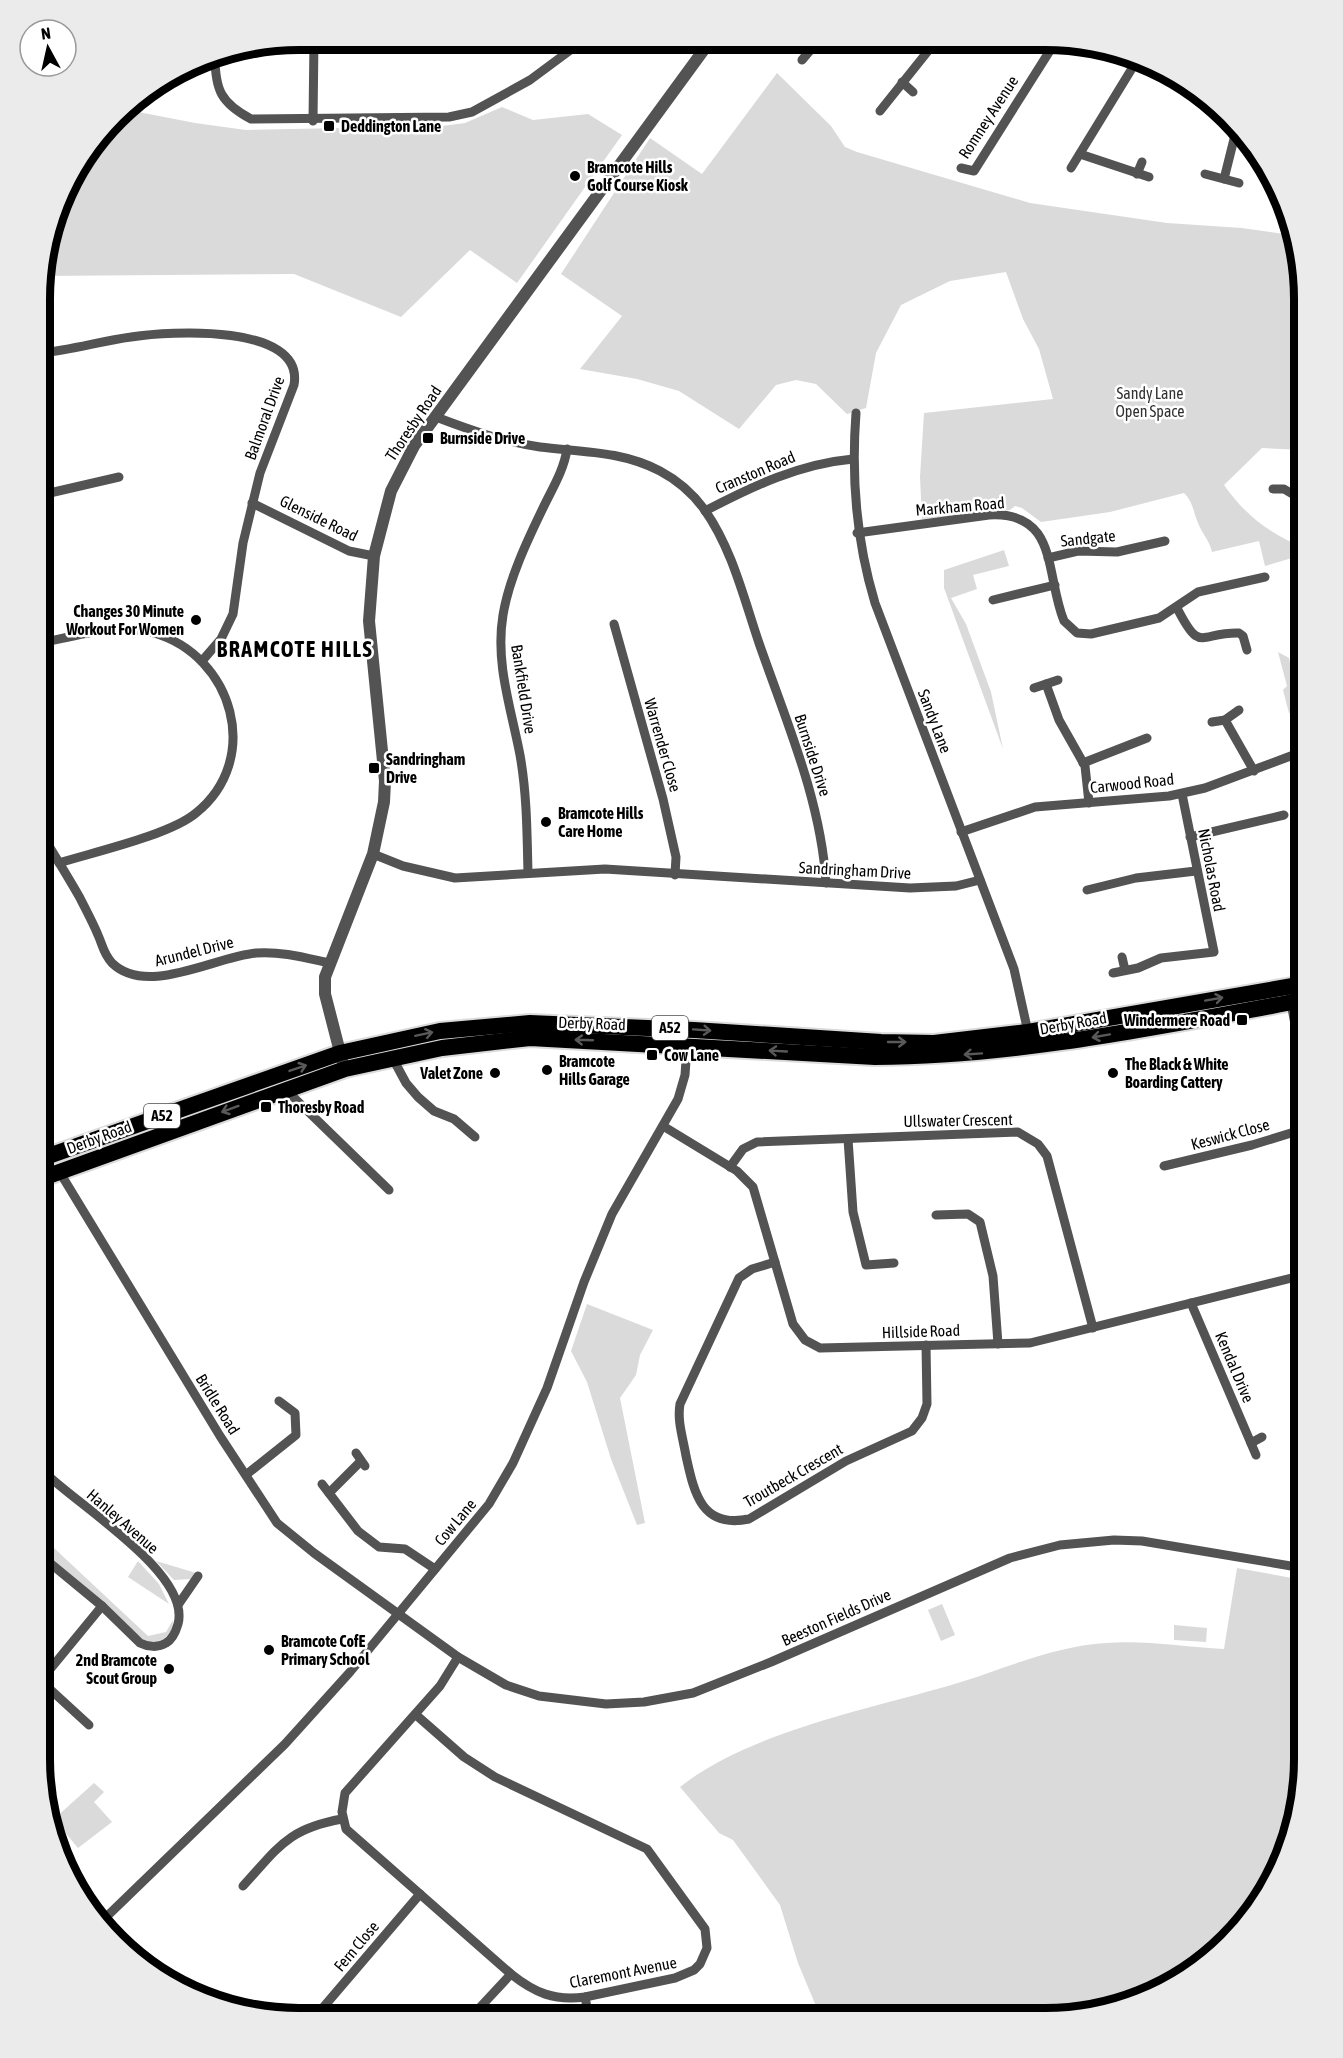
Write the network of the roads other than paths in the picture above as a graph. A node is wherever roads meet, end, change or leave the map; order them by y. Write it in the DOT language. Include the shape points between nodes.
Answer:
graph roads {
  1 [pos="314,50"];
  2 [pos="571,50"];
  3 [pos="704,50"];
  4 [pos="810,50"];
  5 [pos="929,50"];
  6 [pos="1050,50"];
  7 [pos="802,60"];
  8 [pos="215,64"];
  9 [pos="1134,66"];
  10 [pos="902,82"];
  11 [pos="913,92"];
  12 [pos="879,111"];
  13 [pos="313,121"];
  14 [pos="1234,137"];
  15 [pos="1080,154"];
  16 [pos="1142,162"];
  17 [pos="961,168"];
  18 [pos="1071,168"];
  19 [pos="1137,174"];
  20 [pos="1205,174"];
  21 [pos="1149,177"];
  22 [pos="1224,179"];
  23 [pos="1239,183"];
  24 [pos="50,352"];
  25 [pos="856,413"];
  26 [pos="436,417"];
  27 [pos="567,449"];
  28 [pos="853,459"];
  29 [pos="119,477"];
  30 [pos="1273,489"];
  31 [pos="1294,492"];
  32 [pos="50,493"];
  33 [pos="252,503"];
  34 [pos="705,511"];
  35 [pos="857,533"];
  36 [pos="1166,541"];
  37 [pos="374,556"];
  38 [pos="1048,558"];
  39 [pos="1265,576"];
  40 [pos="1055,585"];
  41 [pos="993,600"];
  42 [pos="1177,608"];
  43 [pos="614,624"];
  44 [pos="50,641"];
  45 [pos="1247,650"];
  46 [pos="202,661"];
  47 [pos="1058,680"];
  48 [pos="1046,684"];
  49 [pos="1034,688"];
  50 [pos="1239,710"];
  51 [pos="1225,720"];
  52 [pos="1212,722"];
  53 [pos="1148,738"];
  54 [pos="1294,755"];
  55 [pos="1083,763"];
  56 [pos="1254,771"];
  57 [pos="1182,794"];
  58 [pos="1089,803"];
  59 [pos="1284,815"];
  60 [pos="961,832"];
  61 [pos="1190,837"];
  62 [pos="50,848"];
  63 [pos="373,854"];
  64 [pos="59,863"];
  65 [pos="1196,871"];
  66 [pos="528,873"];
  67 [pos="1101,874"];
  68 [pos="675,875"];
  69 [pos="980,880"];
  70 [pos="826,883"];
  71 [pos="1103,885"];
  72 [pos="1087,890"];
  73 [pos="1214,952"];
  74 [pos="1122,957"];
  75 [pos="1218,962"];
  76 [pos="329,963"];
  77 [pos="1125,970"];
  78 [pos="1113,973"];
  79 [pos="1294,986"];
  80 [pos="1294,1003"];
  81 [pos="1028,1032"];
  82 [pos="687,1046"];
  83 [pos="340,1053"];
  84 [pos="392,1057"];
  85 [pos="345,1070"];
  86 [pos="286,1090"];
  87 [pos="663,1126"];
  88 [pos="1294,1132"];
  89 [pos="475,1137"];
  90 [pos="848,1139"];
  91 [pos="50,1152"];
  92 [pos="1164,1166"];
  93 [pos="730,1167"];
  94 [pos="59,1171"];
  95 [pos="50,1175"];
  96 [pos="389,1190"];
  97 [pos="936,1215"];
  98 [pos="775,1262"];
  99 [pos="894,1263"];
  100 [pos="1294,1277"];
  101 [pos="1191,1303"];
  102 [pos="1093,1328"];
  103 [pos="998,1344"];
  104 [pos="926,1345"];
  105 [pos="279,1401"];
  106 [pos="1262,1437"];
  107 [pos="1251,1443"];
  108 [pos="1256,1455"];
  109 [pos="360,1461"];
  110 [pos="247,1474"];
  111 [pos="50,1477"];
  112 [pos="322,1484"];
  113 [pos="329,1493"];
  114 [pos="50,1563"];
  115 [pos="1294,1566"];
  116 [pos="435,1569"];
  117 [pos="198,1576"];
  118 [pos="178,1605"];
  119 [pos="102,1606"];
  120 [pos="399,1612"];
  121 [pos="458,1657"];
  122 [pos="50,1666"];
  123 [pos="50,1685"];
  124 [pos="415,1714"];
  125 [pos="89,1725"];
  126 [pos="342,1819"];
  127 [pos="243,1886"];
  128 [pos="420,1894"];
  129 [pos="106,1917"];
  130 [pos="511,1974"];
  131 [pos="585,1997"];
  132 [pos="323,2008"];
  133 [pos="479,2008"];
  134 [pos="587,2008"];
  1 -- 13 [label="street"];
  2 -- 13 [label="street" via="550,67 472,112 427,119"];
  3 -- 26 [label="street, Thoresby Road"];
  4 -- 7 [label="street"];
  5 -- 10 [label="street"];
  6 -- 17 [label="street, Romney Avenue" via="974,171"];
  8 -- 13 [label="street" via="221,95 231,109 251,119"];
  9 -- 15 [label="street"];
  10 -- 11 [label="street"];
  10 -- 12 [label="street"];
  14 -- 22 [label="street"];
  15 -- 18 [label="street"];
  15 -- 19 [label="street"];
  16 -- 19 [label="street"];
  19 -- 21 [label="street"];
  20 -- 22 [label="street"];
  22 -- 23 [label="street"];
  24 -- 33 [label="street, Balmoral Drive" via="130,337 179,333 255,340 280,350 290,359 296,375 268,447"];
  25 -- 28 [label="street, Sandy Lane"];
  26 -- 27 [label="street, Burnside Drive" via="514,442"];
  26 -- 37 [label="street, Thoresby Road" via="398,476"];
  27 -- 34 [label="street, Burnside Drive" via="624,457 658,470 685,489"];
  27 -- 66 [label="street, Bankfield Drive" via="564,465 516,572 501,628 502,668 523,773"];
  28 -- 34 [label="street, Cranston Road" via="794,470"];
  28 -- 35 [label="street, Sandy Lane"];
  29 -- 32 [label="street"];
  30 -- 31 [label="street" via="1285,484"];
  33 -- 37 [label="street, Glenside Road" via="349,551"];
  33 -- 46 [label="street, Balmoral Drive" via="233,614"];
  34 -- 70 [label="street, Burnside Drive" via="734,571 808,783"];
  35 -- 38 [label="street, Markham Road" via="1008,514 1035,529"];
  35 -- 60 [label="street, Sandy Lane" via="875,603"];
  36 -- 38 [label="street, Sandgate" via="1117,552 1078,551"];
  37 -- 63 [label="street, Thoresby Road" via="369,621 385,781"];
  38 -- 40 [label="street, Markham Road"];
  39 -- 42 [label="street, Markham Road" via="1198,592"];
  40 -- 41 [label="street"];
  40 -- 42 [label="street, Markham Road" via="1064,621 1071,630 1084,635 1160,618"];
  42 -- 45 [label="street" via="1196,637 1207,639 1239,633"];
  43 -- 68 [label="street, Warrender Close" via="663,799 676,857"];
  44 -- 46 [label="street" via="110,630 137,631 175,641"];
  46 -- 64 [label="street" via="226,694 234,731 232,757 216,792 198,812 178,825"];
  47 -- 48 [label="street"];
  48 -- 49 [label="street"];
  48 -- 55 [label="street" via="1059,720"];
  50 -- 51 [label="street"];
  51 -- 52 [label="street"];
  51 -- 56 [label="street"];
  53 -- 55 [label="street"];
  54 -- 56 [label="street, Carwood Road"];
  55 -- 58 [label="street"];
  56 -- 57 [label="street, Carwood Road"];
  57 -- 58 [label="street, Carwood Road"];
  57 -- 61 [label="street, Nicholas Road"];
  58 -- 60 [label="street, Carwood Road" via="1028,809"];
  59 -- 61 [label="street"];
  60 -- 69 [label="street, Sandy Lane"];
  61 -- 65 [label="street, Nicholas Road"];
  62 -- 64 [label="street, Arundel Drive"];
  63 -- 66 [label="street, Sandringham Drive" via="446,876 477,878"];
  63 -- 76 [label="street, Thoresby Road"];
  64 -- 76 [label="street, Arundel Drive" via="99,937 100,948 113,964 130,975 163,976 260,953"];
  65 -- 71 [label="street"];
  65 -- 73 [label="street, Nicholas Road"];
  66 -- 68 [label="street, Sandringham Drive" via="605,869"];
  67 -- 71 [label="street"];
  68 -- 70 [label="street, Sandringham Drive"];
  69 -- 70 [label="street, Sandringham Drive" via="956,886 910,888"];
  69 -- 81 [label="street, Sandy Lane" via="1014,969"];
  71 -- 72 [label="street"];
  73 -- 75 [label="street, Nicholas Road"];
  73 -- 77 [label="street" via="1161,958"];
  74 -- 77 [label="street"];
  76 -- 83 [label="street, Thoresby Road" via="325,994"];
  77 -- 78 [label="street"];
  81 -- 79 [label="highway, Derby Road / A52, one-way"];
  80 -- 82 [label="highway, Derby Road / A52, one-way" via="987,1053 874,1057"];
  83 -- 81 [label="highway, Derby Road / A52, one-way" via="440,1031 530,1023 881,1042 934,1042"];
  82 -- 84 [label="highway, Derby Road / A52, one-way" via="530,1038 469,1043"];
  82 -- 87 [label="street, Cow Lane" via="681,1091"];
  83 -- 85 [label="street, Thoresby Road"];
  91 -- 83 [label="highway, Derby Road / A52, one-way"];
  84 -- 85 [label="highway, Derby Road / A52"];
  84 -- 89 [label="street" via="418,1097"];
  85 -- 86 [label="highway, Derby Road / A52"];
  86 -- 94 [label="highway, Derby Road / A52, one-way"];
  86 -- 96 [label="street"];
  87 -- 93 [label="street, Hillside Road"];
  87 -- 116 [label="street, Cow Lane" via="612,1214 547,1388 513,1464 489,1504"];
  88 -- 92 [label="street, Keswick Close"];
  90 -- 93 [label="street, Ullswater Crescent" via="757,1142 743,1149"];
  90 -- 99 [label="street" via="853,1212 866,1265"];
  90 -- 102 [label="street, Ullswater Crescent" via="1008,1131 1018,1132 1038,1144 1050,1166"];
  93 -- 98 [label="street, Hillside Road" via="753,1187"];
  94 -- 95 [label="highway, Derby Road / A52"];
  94 -- 110 [label="street, Bridle Road" via="204,1411"];
  97 -- 103 [label="street" via="968,1214 980,1222 993,1276"];
  98 -- 104 [label="street, Hillside Road" via="793,1324 798,1334 813,1345 833,1349"];
  98 -- 104 [label="street, Troutbeck Crescent" via="739,1278 680,1404 678,1418 696,1498 714,1515 730,1521 749,1519 846,1461 912,1431 927,1404"];
  100 -- 101 [label="street, Hillside Road"];
  101 -- 102 [label="street, Hillside Road"];
  101 -- 107 [label="street, Kendal Drive"];
  102 -- 103 [label="street, Hillside Road" via="1030,1343"];
  103 -- 104 [label="street, Hillside Road"];
  105 -- 110 [label="street" via="295,1413 296,1435"];
  106 -- 107 [label="street"];
  107 -- 108 [label="street, Kendal Drive"];
  109 -- 113 [label="street"];
  110 -- 120 [label="street, Bridle Road" via="274,1519 289,1534"];
  111 -- 118 [label="street, Hanley Avenue" via="141,1552 165,1581"];
  112 -- 113 [label="street"];
  113 -- 116 [label="street" via="358,1531 379,1547 405,1549"];
  114 -- 119 [label="street"];
  115 -- 121 [label="street, Beeston Fields Drive" via="1142,1541 1060,1545 1010,1557 693,1693 644,1702 590,1703 539,1696 506,1685"];
  116 -- 120 [label="street, Cow Lane"];
  117 -- 118 [label="street"];
  118 -- 119 [label="street" via="179,1620 173,1636 163,1645 151,1647 136,1640"];
  119 -- 122 [label="street"];
  120 -- 121 [label="street, Beeston Fields Drive"];
  120 -- 129 [label="street, Cow Lane" via="270,1760"];
  121 -- 124 [label="street" via="440,1686"];
  123 -- 125 [label="street"];
  124 -- 126 [label="street" via="345,1793"];
  124 -- 131 [label="street, Claremont Avenue" via="464,1757 495,1777 647,1849 705,1929 704,1956 685,1976"];
  126 -- 127 [label="street" via="304,1828 293,1835"];
  126 -- 128 [label="street, Claremont Avenue" via="354,1837"];
  128 -- 130 [label="street, Claremont Avenue"];
  128 -- 132 [label="street, Fern Close"];
  130 -- 131 [label="street, Claremont Avenue" via="546,1996"];
  130 -- 133 [label="street"];
  131 -- 134 [label="street"];
}
